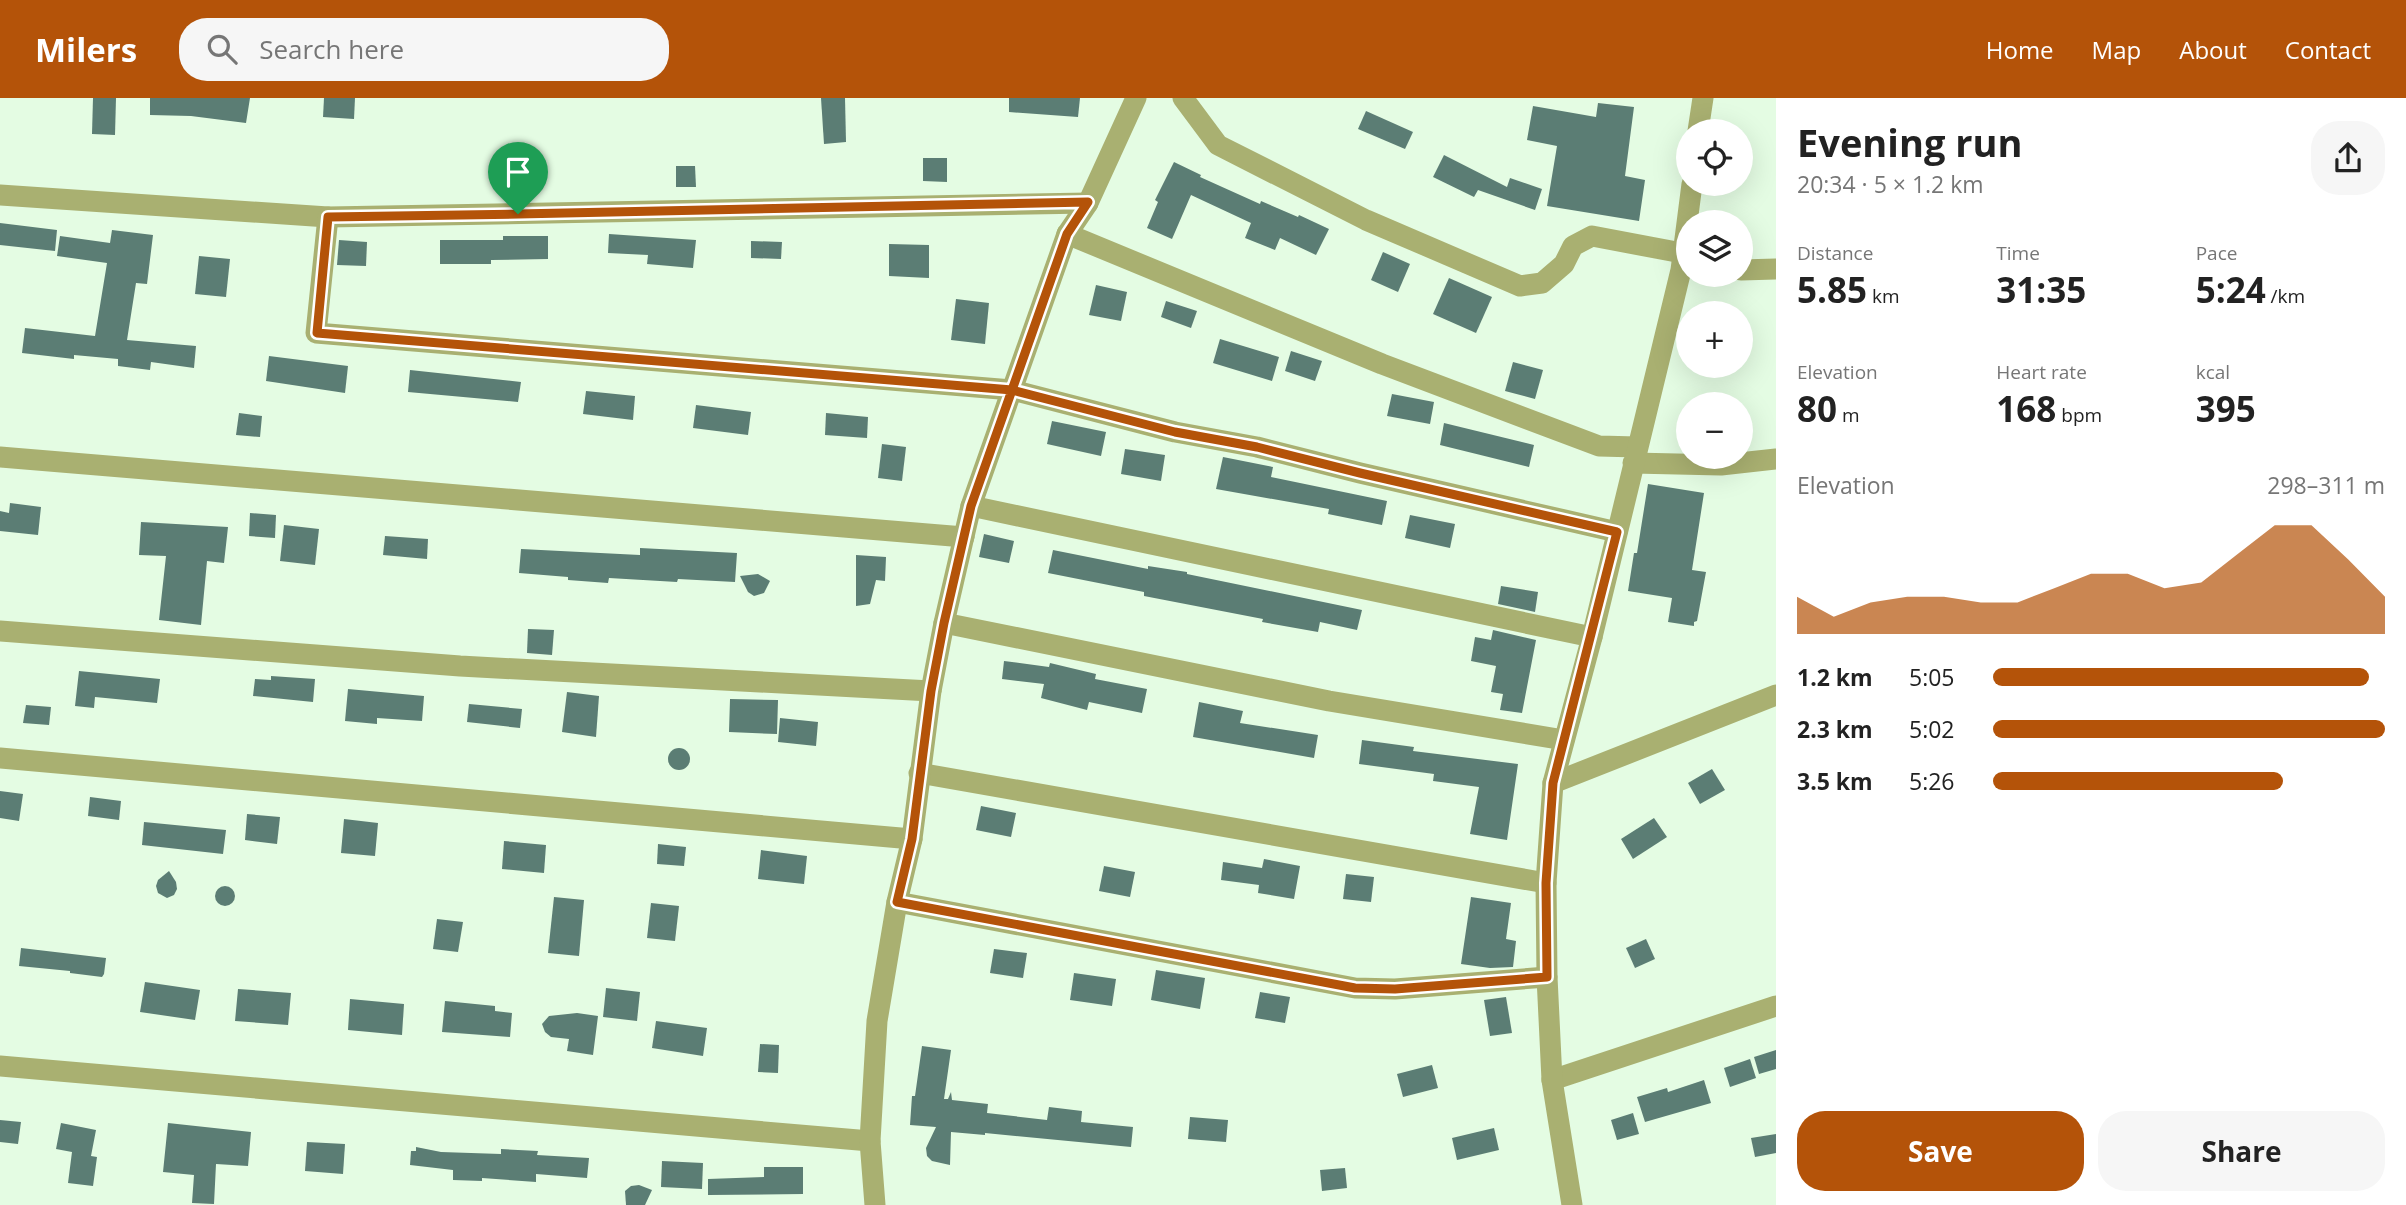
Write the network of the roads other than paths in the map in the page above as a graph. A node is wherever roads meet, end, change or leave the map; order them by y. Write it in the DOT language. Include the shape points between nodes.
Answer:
graph roads {
  1 [pos="1136,98"];
  2 [pos="1183,98"];
  3 [pos="1703,98"];
  4 [pos="1700,119"];
  5 [pos="0,195"];
  6 [pos="1088,202"];
  7 [pos="328,217"];
  8 [pos="1067,234"];
  9 [pos="1676,262"];
  10 [pos="1753,270"];
  11 [pos="1776,270"];
  12 [pos="1678,287"];
  13 [pos="1012,390"];
  14 [pos="1635,455"];
  15 [pos="0,457"];
  16 [pos="1776,459"];
  17 [pos="971,506"];
  18 [pos="1617,532"];
  19 [pos="964,537"];
  20 [pos="944,623"];
  21 [pos="0,631"];
  22 [pos="1592,637"];
  23 [pos="931,691"];
  24 [pos="1776,695"];
  25 [pos="1564,740"];
  26 [pos="0,758"];
  27 [pos="919,773"];
  28 [pos="1553,783"];
  29 [pos="912,839"];
  30 [pos="1546,883"];
  31 [pos="897,902"];
  32 [pos="1547,977"];
  33 [pos="1776,1006"];
  34 [pos="0,1066"];
  35 [pos="1552,1080"];
  36 [pos="870,1141"];
  37 [pos="875,1205"];
  38 [pos="1572,1205"];
  1 -- 6 [label="street"];
  2 -- 9 [label="street" via="1218,145 1366,220 1520,286 1542,283 1564,264 1573,246 1592,236"];
  3 -- 4 [label="street"];
  5 -- 7 [label="street"];
  6 -- 7 [label="street"];
  6 -- 8 [label="street"];
  7 -- 13 [label="street" via="317,333"];
  8 -- 13 [label="street"];
  8 -- 14 [label="street" via="1382,364 1599,446"];
  10 -- 11 [label="street"];
  12 -- 14 [label="street"];
  13 -- 17 [label="street"];
  13 -- 18 [label="street" via="1175,432"];
  14 -- 16 [label="street" via="1721,465"];
  14 -- 18 [label="street"];
  15 -- 19 [label="street"];
  17 -- 19 [label="street"];
  17 -- 22 [label="street"];
  18 -- 22 [label="street"];
  19 -- 20 [label="street"];
  20 -- 23 [label="street"];
  20 -- 25 [label="street" via="1329,701"];
  21 -- 23 [label="street" via="460,666"];
  22 -- 25 [label="street"];
  23 -- 27 [label="street"];
  24 -- 28 [label="street"];
  25 -- 28 [label="street"];
  26 -- 29 [label="street"];
  27 -- 29 [label="street"];
  27 -- 30 [label="street"];
  28 -- 30 [label="street"];
  29 -- 31 [label="street"];
  30 -- 32 [label="street"];
  31 -- 32 [label="street" via="1355,988"];
  31 -- 36 [label="street" via="877,1021"];
  32 -- 35 [label="street"];
  33 -- 35 [label="street"];
  34 -- 36 [label="street"];
  35 -- 38 [label="street"];
  36 -- 37 [label="street"];
}
